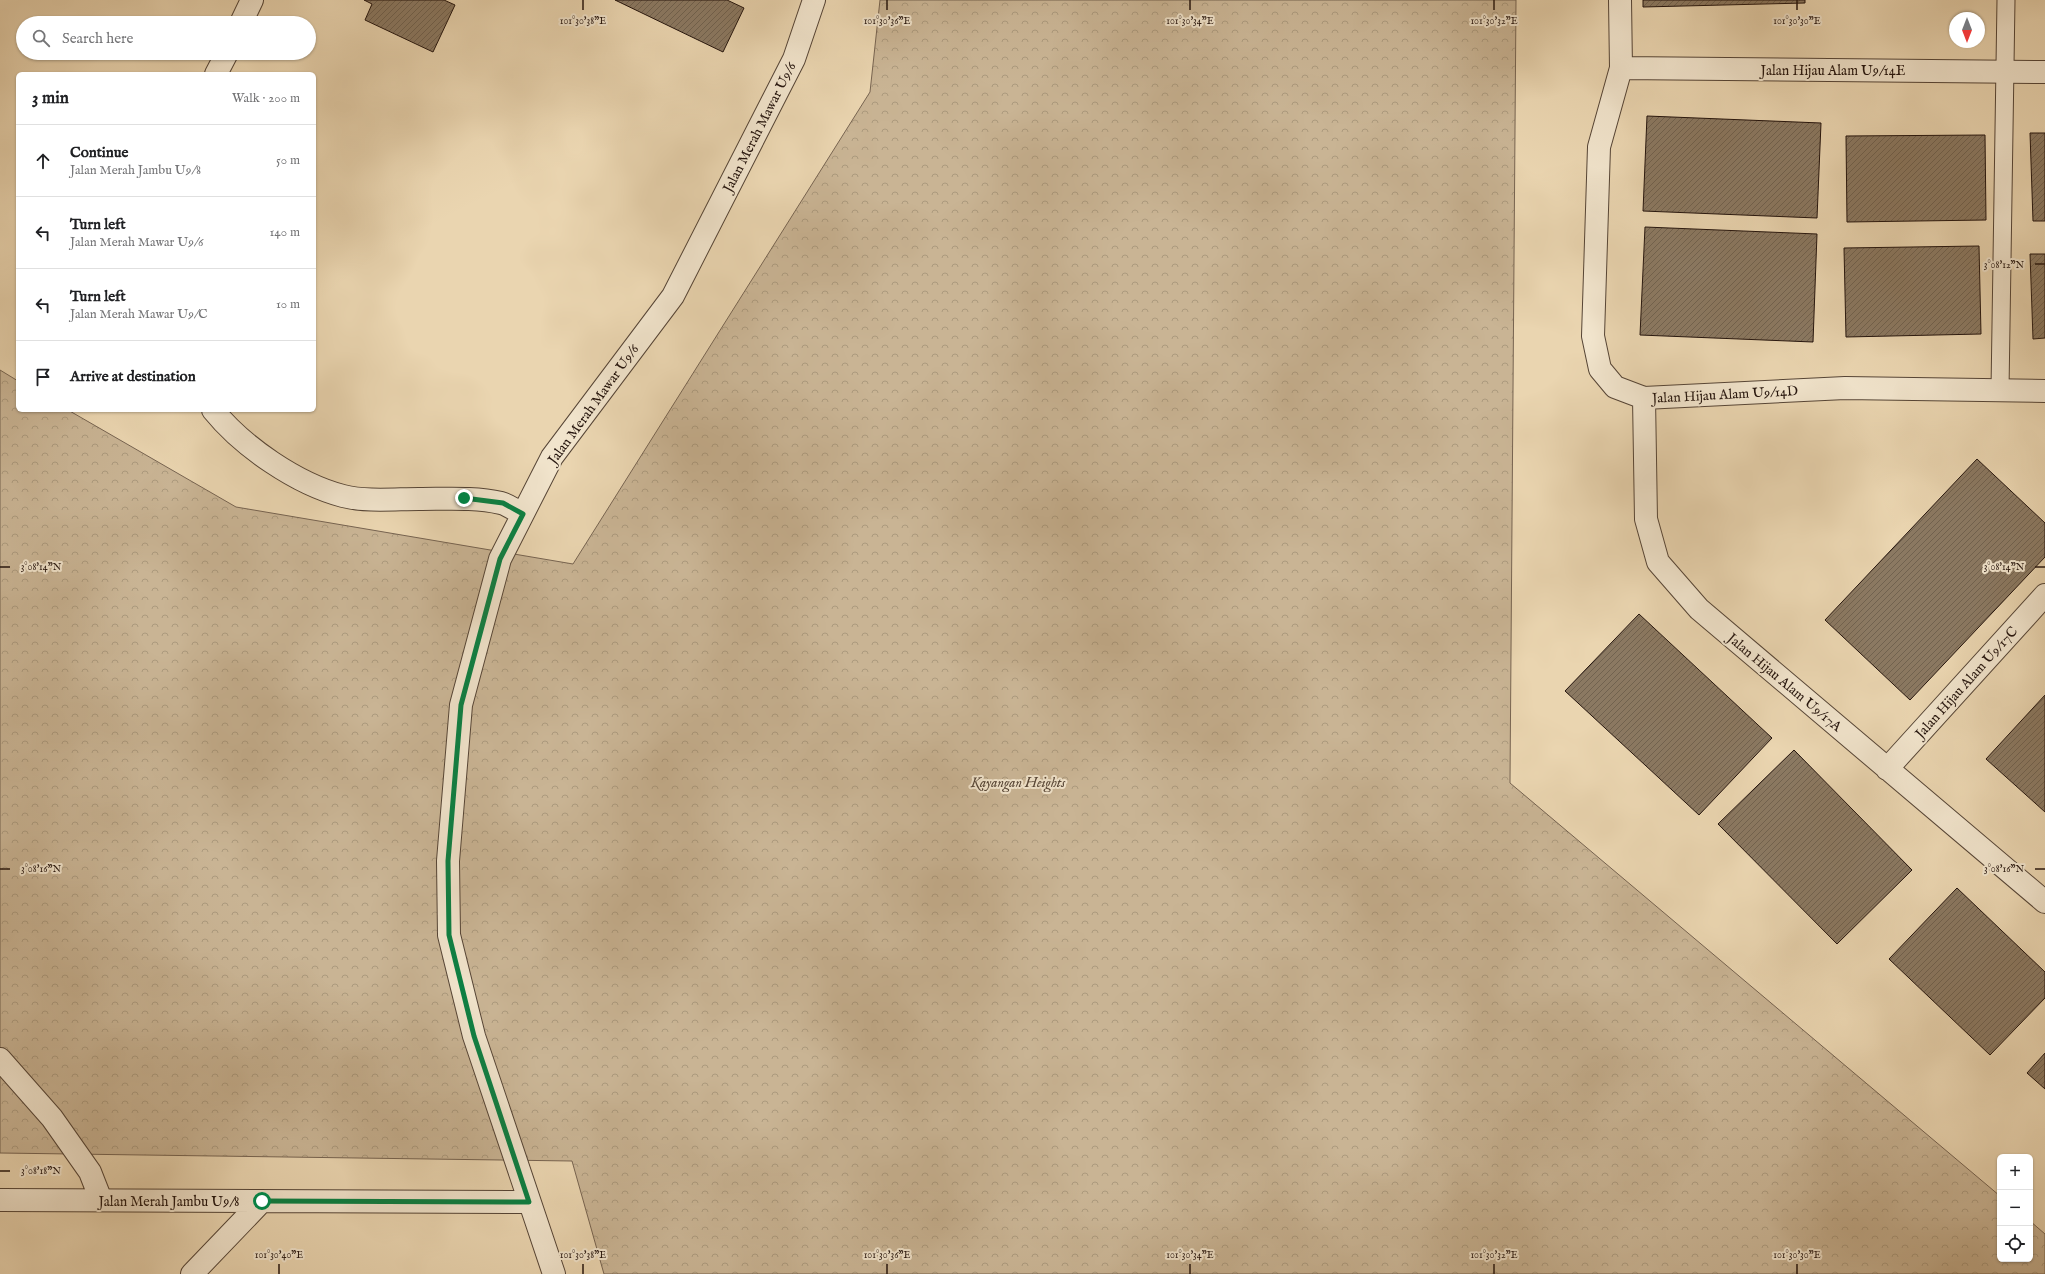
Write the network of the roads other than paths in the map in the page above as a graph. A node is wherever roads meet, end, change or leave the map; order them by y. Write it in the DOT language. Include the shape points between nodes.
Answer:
graph roads {
  1 [pos="252,0"];
  2 [pos="814,0"];
  3 [pos="1620,0"];
  4 [pos="2006,0"];
  5 [pos="244,16"];
  6 [pos="223,60"];
  7 [pos="1621,68"];
  8 [pos="217,72"];
  9 [pos="2004,72"];
  10 [pos="2045,72"];
  11 [pos="2000,390"];
  12 [pos="2045,391"];
  13 [pos="1644,398"];
  14 [pos="215,412"];
  15 [pos="523,514"];
  16 [pos="2045,595"];
  17 [pos="1887,769"];
  18 [pos="2045,902"];
  19 [pos="0,1059"];
  20 [pos="0,1200"];
  21 [pos="101,1200"];
  22 [pos="262,1201"];
  23 [pos="529,1202"];
  24 [pos="192,1274"];
  25 [pos="554,1274"];
  1 -- 5 [label="street"];
  2 -- 15 [label="street, Jalan Merah Mawar U9/6" via="794,59 673,296 552,457"];
  3 -- 7 [label="street, Jalan Hijau Alam U9/14D"];
  4 -- 9 [label="lane"];
  6 -- 8 [label="street"];
  7 -- 9 [label="street, Jalan Hijau Alam U9/14E"];
  7 -- 13 [label="street, Jalan Hijau Alam U9/14D" via="1599,147 1593,336 1600,368 1615,387"];
  9 -- 10 [label="street, Jalan Hijau Alam U9/14E"];
  9 -- 11 [label="lane"];
  11 -- 12 [label="street, Jalan Hijau Alam U9/14D"];
  11 -- 13 [label="street, Jalan Hijau Alam U9/14D" via="1845,388"];
  13 -- 17 [label="street, Jalan Hijau Alam U9/17A" via="1646,519 1658,562 1699,609"];
  14 -- 15 [label="street" via="254,451 313,486 359,498 464,498 503,503"];
  15 -- 23 [label="street, Jalan Merah Mawar U9/6" via="500,559 461,705 448,861 449,935 474,1036"];
  16 -- 17 [label="street, Jalan Hijau Alam U9/17C"];
  17 -- 18 [label="street, Jalan Hijau Alam U9/17A"];
  19 -- 21 [label="street" via="52,1118 90,1172"];
  20 -- 21 [label="street, Jalan Merah Jambu U9/8"];
  21 -- 22 [label="street, Jalan Merah Jambu U9/8"];
  22 -- 23 [label="street, Jalan Merah Jambu U9/8"];
  22 -- 24 [label="street"];
  23 -- 25 [label="street, Jalan Merah Mawar U9/6"];
}
